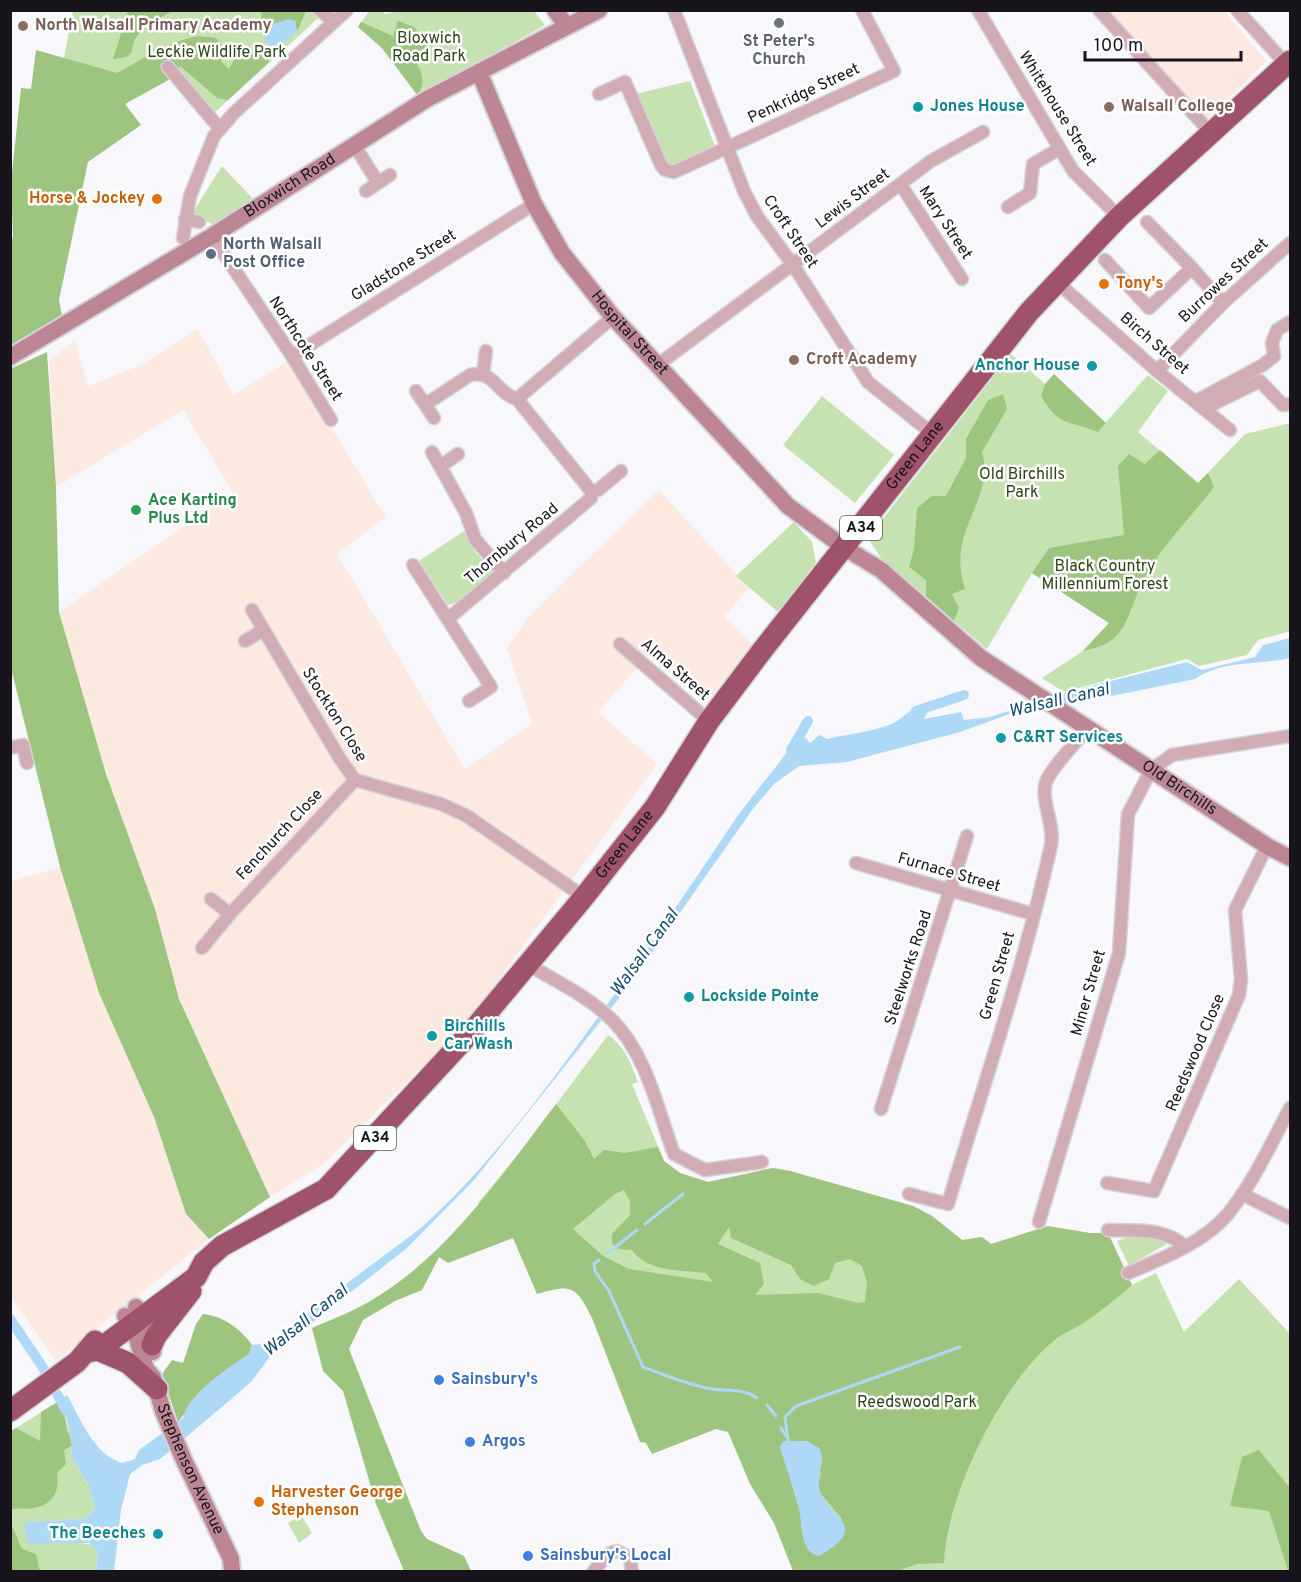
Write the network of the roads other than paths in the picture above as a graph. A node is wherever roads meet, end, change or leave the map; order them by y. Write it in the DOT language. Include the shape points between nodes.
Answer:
graph roads {
  1 [pos="320,10"];
  2 [pos="347,10"];
  3 [pos="555,10"];
  4 [pos="599,10"];
  5 [pos="674,10"];
  6 [pos="862,10"];
  7 [pos="978,10"];
  8 [pos="1099,10"];
  9 [pos="1237,10"];
  10 [pos="333,21"];
  11 [pos="566,26"];
  12 [pos="1289,63"];
  13 [pos="168,67"];
  14 [pos="479,72"];
  15 [pos="599,94"];
  16 [pos="220,129"];
  17 [pos="983,132"];
  18 [pos="1210,133"];
  19 [pos="355,146"];
  20 [pos="728,148"];
  21 [pos="1059,149"];
  22 [pos="390,174"];
  23 [pos="378,183"];
  24 [pos="901,185"];
  25 [pos="366,191"];
  26 [pos="534,204"];
  27 [pos="1008,207"];
  28 [pos="1119,217"];
  29 [pos="185,219"];
  30 [pos="199,222"];
  31 [pos="1147,222"];
  32 [pos="212,236"];
  33 [pos="183,238"];
  34 [pos="1290,243"];
  35 [pos="1105,260"];
  36 [pos="793,265"];
  37 [pos="1192,268"];
  38 [pos="962,279"];
  39 [pos="1057,282"];
  40 [pos="1223,303"];
  41 [pos="614,317"];
  42 [pos="1290,322"];
  43 [pos="486,351"];
  44 [pos="12,356"];
  45 [pos="292,356"];
  46 [pos="659,364"];
  47 [pos="1156,371"];
  48 [pos="483,374"];
  49 [pos="416,391"];
  50 [pos="517,399"];
  51 [pos="426,404"];
  52 [pos="1290,404"];
  53 [pos="1200,405"];
  54 [pos="434,418"];
  55 [pos="331,420"];
  56 [pos="1230,430"];
  57 [pos="934,435"];
  58 [pos="432,452"];
  59 [pos="458,454"];
  60 [pos="441,466"];
  61 [pos="621,471"];
  62 [pos="591,491"];
  63 [pos="845,548"];
  64 [pos="413,565"];
  65 [pos="504,573"];
  66 [pos="252,610"];
  67 [pos="449,618"];
  68 [pos="263,630"];
  69 [pos="245,641"];
  70 [pos="620,644"];
  71 [pos="469,701"];
  72 [pos="709,721"];
  73 [pos="1087,728"];
  74 [pos="1290,736"];
  75 [pos="10,748"];
  76 [pos="27,763"];
  77 [pos="1150,770"];
  78 [pos="355,780"];
  79 [pos="967,836"];
  80 [pos="1267,846"];
  81 [pos="1290,858"];
  82 [pos="856,863"];
  83 [pos="951,890"];
  84 [pos="584,897"];
  85 [pos="211,899"];
  86 [pos="230,914"];
  87 [pos="1033,914"];
  88 [pos="202,948"];
  89 [pos="529,965"];
  90 [pos="1290,1108"];
  91 [pos="881,1109"];
  92 [pos="762,1162"];
  93 [pos="1107,1183"];
  94 [pos="909,1194"];
  95 [pos="1242,1194"];
  96 [pos="1290,1218"];
  97 [pos="1040,1222"];
  98 [pos="1108,1230"];
  99 [pos="1185,1246"];
  100 [pos="200,1269"];
  101 [pos="1128,1273"];
  102 [pos="134,1316"];
  103 [pos="152,1345"];
  104 [pos="93,1351"];
  105 [pos="155,1383"];
  106 [pos="10,1411"];
  107 [pos="232,1565"];
  108 [pos="599,1569"];
  109 [pos="246,1572"];
  110 [pos="632,1572"];
  1 -- 10 [label="street"];
  2 -- 10 [label="street"];
  3 -- 11 [label="street"];
  4 -- 11 [label="street, Bloxwich Road"];
  5 -- 20 [label="street, Croft Street"];
  6 -- 20 [label="street, Penkridge Street" via="894,71"];
  7 -- 21 [label="street, Whitehouse Street"];
  8 -- 18 [label="street"];
  9 -- 12 [label="street"];
  10 -- 16 [label="street"];
  11 -- 14 [label="street, Bloxwich Road"];
  12 -- 18 [label="highway, Green Lane / A34"];
  13 -- 16 [label="street"];
  14 -- 19 [label="street, Bloxwich Road" via="427,99"];
  14 -- 26 [label="street, Hospital Street"];
  15 -- 20 [label="street, Penkridge Street" via="625,82 665,170 674,171"];
  16 -- 29 [label="street" via="199,168"];
  17 -- 24 [label="street, Lewis Street" via="931,161"];
  18 -- 28 [label="highway, Green Lane / A34"];
  19 -- 23 [label="street"];
  19 -- 32 [label="street, Bloxwich Road"];
  20 -- 36 [label="street, Croft Street" via="757,216"];
  21 -- 27 [label="street" via="1033,164 1030,193"];
  21 -- 28 [label="street, Whitehouse Street" via="1073,171"];
  22 -- 23 [label="street"];
  23 -- 25 [label="street"];
  24 -- 36 [label="street, Lewis Street"];
  24 -- 38 [label="street, Mary Street"];
  26 -- 41 [label="street, Hospital Street" via="562,254"];
  26 -- 45 [label="street, Gladstone Street"];
  28 -- 39 [label="highway, Green Lane / A34"];
  29 -- 30 [label="street"];
  29 -- 33 [label="street"];
  31 -- 37 [label="street"];
  32 -- 44 [label="street, Bloxwich Road"];
  32 -- 45 [label="street, Northcote Street"];
  34 -- 40 [label="street, Burrowes Street"];
  35 -- 37 [label="street" via="1149,308"];
  36 -- 46 [label="street, Lewis Street"];
  36 -- 57 [label="street, Croft Street" via="868,382"];
  37 -- 40 [label="street"];
  39 -- 47 [label="street, Birch Street"];
  39 -- 57 [label="highway, Green Lane / A34" via="1012,332"];
  40 -- 47 [label="street, Burrowes Street"];
  41 -- 46 [label="street, Hospital Street"];
  41 -- 50 [label="street"];
  42 -- 53 [label="street" via="1276,330 1274,356"];
  43 -- 48 [label="street"];
  45 -- 55 [label="street, Northcote Street"];
  46 -- 63 [label="street, Hospital Street" via="788,507"];
  47 -- 53 [label="street, Birch Street"];
  48 -- 50 [label="street"];
  48 -- 51 [label="street" via="470,375"];
  49 -- 51 [label="street"];
  50 -- 62 [label="street"];
  51 -- 54 [label="street"];
  52 -- 53 [label="street" via="1283,405 1260,381"];
  53 -- 56 [label="street, Birch Street"];
  57 -- 63 [label="highway, Green Lane / A34"];
  58 -- 60 [label="street"];
  59 -- 60 [label="street"];
  60 -- 65 [label="street" via="476,539"];
  61 -- 62 [label="street, Thornbury Road" via="598,490"];
  62 -- 65 [label="street, Thornbury Road" via="591,498"];
  63 -- 72 [label="highway, Green Lane / A34" via="804,594"];
  63 -- 73 [label="street, Old Birchills" via="881,570 971,651"];
  64 -- 67 [label="street"];
  65 -- 67 [label="street, Thornbury Road"];
  66 -- 68 [label="street, Stockton Close"];
  67 -- 71 [label="street" via="491,687"];
  68 -- 69 [label="street"];
  68 -- 78 [label="street, Stockton Close"];
  70 -- 72 [label="street, Alma Street"];
  72 -- 84 [label="highway, Green Lane / A34" via="654,807"];
  73 -- 77 [label="street, Old Birchills"];
  73 -- 87 [label="street, Green Street" via="1059,761 1046,784 1051,842"];
  74 -- 77 [label="street" via="1172,755"];
  75 -- 76 [label="street" via="23,745"];
  77 -- 80 [label="street, Old Birchills"];
  77 -- 97 [label="street, Miner Street" via="1128,814 1119,953"];
  78 -- 84 [label="street, Stockton Close" via="441,804 467,816"];
  78 -- 86 [label="street, Fenchurch Close"];
  79 -- 83 [label="street, Steelworks Road"];
  80 -- 81 [label="street, Old Birchills"];
  80 -- 93 [label="street, Reedswood Close" via="1235,910 1239,995 1154,1191"];
  82 -- 83 [label="street, Furnace Street"];
  83 -- 87 [label="street, Furnace Street"];
  83 -- 91 [label="street, Steelworks Road"];
  84 -- 89 [label="highway, Green Lane / A34"];
  85 -- 86 [label="street"];
  86 -- 88 [label="street, Fenchurch Close"];
  87 -- 94 [label="street, Green Street" via="948,1204"];
  89 -- 92 [label="street" via="613,1020 635,1051 674,1154 705,1170"];
  89 -- 100 [label="highway, Green Lane / A34" via="326,1189 222,1246"];
  90 -- 95 [label="street"];
  95 -- 96 [label="street"];
  95 -- 99 [label="street" via="1226,1216"];
  98 -- 99 [label="street" via="1174,1236"];
  99 -- 101 [label="street"];
  100 -- 102 [label="highway, A34"];
  100 -- 103 [label="highway" via="196,1285"];
  102 -- 103 [label="street, Stephenson Avenue"];
  102 -- 104 [label="highway, A34"];
  102 -- 105 [label="street, Stephenson Avenue" via="146,1369"];
  103 -- 105 [label="street, Stephenson Avenue"];
  104 -- 105 [label="highway" via="128,1363"];
  104 -- 106 [label="highway, A34"];
  105 -- 107 [label="street, Stephenson Avenue" via="165,1416"];
  107 -- 109 [label="street, Stephenson Avenue"];
  108 -- 110 [label="street" via="608,1554 622,1552 633,1562"];
}
